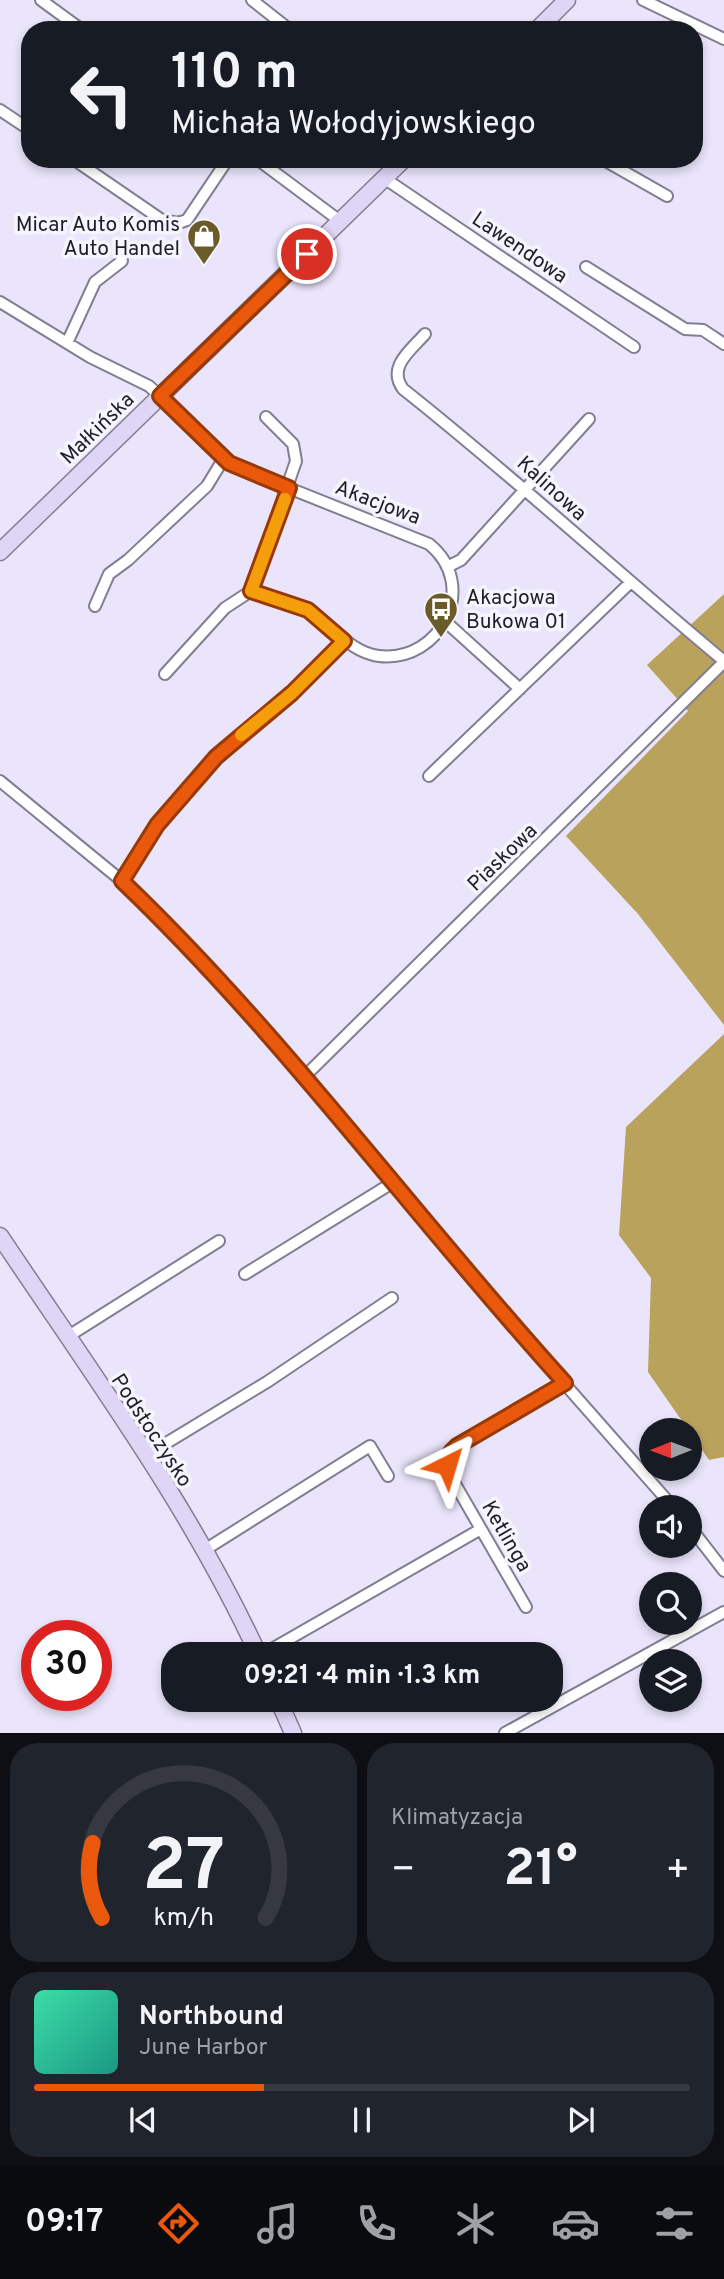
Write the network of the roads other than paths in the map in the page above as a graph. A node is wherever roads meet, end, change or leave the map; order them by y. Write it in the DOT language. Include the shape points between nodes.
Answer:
graph roads {
  1 [pos="41,0"];
  2 [pos="252,0"];
  3 [pos="567,0"];
  4 [pos="643,0"];
  5 [pos="70,21"];
  6 [pos="279,21"];
  7 [pos="546,21"];
  8 [pos="687,21"];
  9 [pos="703,29"];
  10 [pos="724,39"];
  11 [pos="0,110"];
  12 [pos="21,124"];
  13 [pos="86,168"];
  14 [pos="222,168"];
  15 [pos="269,168"];
  16 [pos="395,168"];
  17 [pos="618,168"];
  18 [pos="384,178"];
  19 [pos="667,196"];
  20 [pos="340,221"];
  21 [pos="122,261"];
  22 [pos="586,267"];
  23 [pos="0,302"];
  24 [pos="425,334"];
  25 [pos="67,343"];
  26 [pos="724,344"];
  27 [pos="634,347"];
  28 [pos="160,396"];
  29 [pos="266,417"];
  30 [pos="589,419"];
  31 [pos="224,458"];
  32 [pos="289,488"];
  33 [pos="525,490"];
  34 [pos="0,552"];
  35 [pos="447,567"];
  36 [pos="631,582"];
  37 [pos="251,591"];
  38 [pos="95,606"];
  39 [pos="446,622"];
  40 [pos="344,641"];
  41 [pos="724,662"];
  42 [pos="165,674"];
  43 [pos="520,689"];
  44 [pos="429,776"];
  45 [pos="0,780"];
  46 [pos="122,881"];
  47 [pos="305,1076"];
  48 [pos="392,1183"];
  49 [pos="0,1236"];
  50 [pos="219,1241"];
  51 [pos="246,1274"];
  52 [pos="392,1298"];
  53 [pos="67,1337"];
  54 [pos="565,1383"];
  55 [pos="145,1456"];
  56 [pos="388,1476"];
  57 [pos="663,1495"];
  58 [pos="481,1529"];
  59 [pos="702,1543"];
  60 [pos="203,1551"];
  61 [pos="724,1571"];
  62 [pos="526,1607"];
  63 [pos="724,1612"];
  64 [pos="254,1642"];
  65 [pos="282,1642"];
  66 [pos="284,1712"];
  67 [pos="293,1733"];
  68 [pos="505,1733"];
  1 -- 5 [label="street"];
  2 -- 6 [label="street"];
  3 -- 7 [label="main road"];
  4 -- 8 [label="street"];
  9 -- 10 [label="street"];
  11 -- 12 [label="street"];
  13 -- 14 [label="street" via="162,220 178,223 187,220"];
  15 -- 20 [label="street"];
  16 -- 18 [label="main road, Małkińska"];
  17 -- 19 [label="street"];
  18 -- 20 [label="main road, Małkińska"];
  18 -- 27 [label="street, Lawendowa"];
  20 -- 28 [label="main road, Małkińska"];
  21 -- 25 [label="street" via="95,282"];
  22 -- 26 [label="street" via="685,329 704,330"];
  23 -- 25 [label="street, Akacjowa"];
  24 -- 33 [label="street, Kalinowa" via="397,368 397,380"];
  25 -- 28 [label="street, Akacjowa"];
  28 -- 31 [label="street, Akacjowa"];
  28 -- 34 [label="main road, Małkińska"];
  29 -- 32 [label="street" via="296,452"];
  30 -- 33 [label="street"];
  31 -- 32 [label="street, Akacjowa"];
  31 -- 38 [label="street" via="207,486 109,574"];
  32 -- 35 [label="street, Akacjowa" via="423,540"];
  32 -- 37 [label="street"];
  33 -- 35 [label="street" via="461,560"];
  33 -- 36 [label="street, Kalinowa"];
  35 -- 39 [label="street" via="452,594"];
  36 -- 41 [label="street, Kalinowa"];
  36 -- 43 [label="street"];
  37 -- 40 [label="street" via="308,610"];
  37 -- 42 [label="street" via="225,608"];
  39 -- 40 [label="street" via="428,643 401,656 366,653"];
  39 -- 43 [label="street"];
  40 -- 46 [label="street" via="292,693 216,757 157,825"];
  41 -- 47 [label="street, Piaskowa"];
  43 -- 44 [label="street"];
  45 -- 46 [label="street"];
  46 -- 47 [label="street" via="172,929"];
  47 -- 48 [label="street"];
  48 -- 51 [label="street"];
  48 -- 54 [label="street"];
  49 -- 53 [label="main road, Podstoczysko"];
  50 -- 53 [label="street"];
  52 -- 55 [label="street"];
  53 -- 55 [label="main road, Podstoczysko"];
  54 -- 57 [label="street"];
  54 -- 58 [label="street, Ketlinga" via="451,1452 447,1468"];
  55 -- 60 [label="main road, Podstoczysko"];
  56 -- 60 [label="street" via="370,1446"];
  58 -- 62 [label="street, Ketlinga"];
  58 -- 65 [label="street"];
  59 -- 61 [label="street"];
  60 -- 64 [label="main road, Podstoczysko"];
  63 -- 68 [label="street"];
  66 -- 67 [label="main road"];
}
